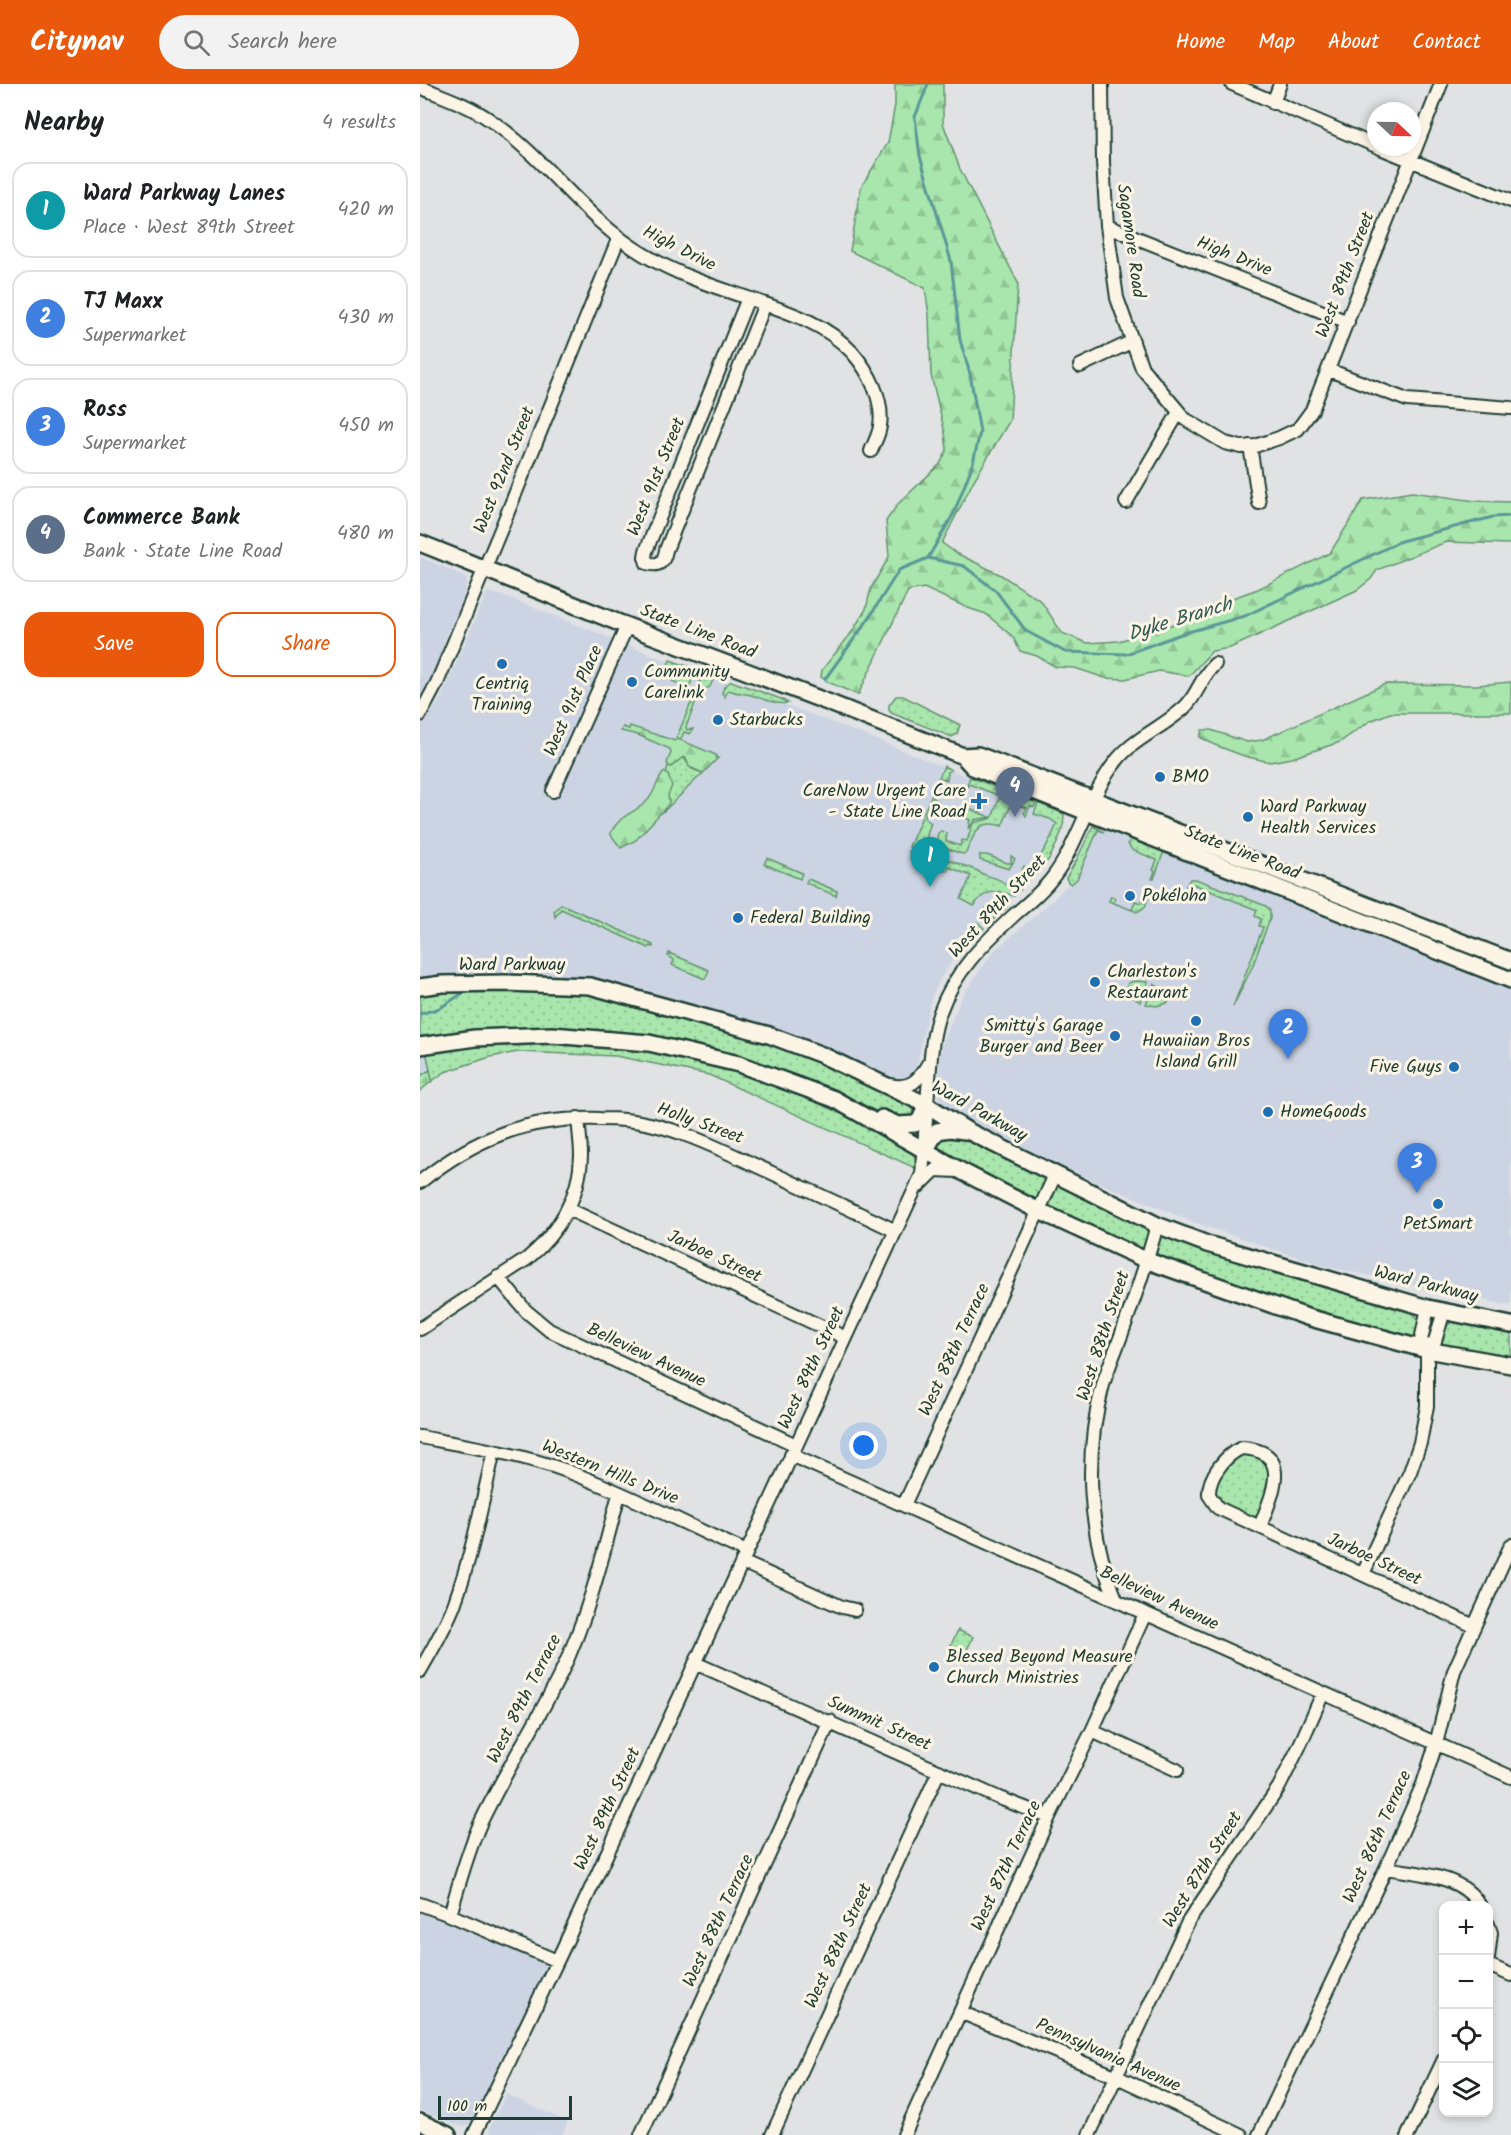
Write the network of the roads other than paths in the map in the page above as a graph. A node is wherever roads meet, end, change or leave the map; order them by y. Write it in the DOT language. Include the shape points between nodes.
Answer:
graph roads {
  1 [pos="1102,84"];
  2 [pos="1232,84"];
  3 [pos="1280,84"];
  4 [pos="1441,84"];
  5 [pos="420,87"];
  6 [pos="1273,103"];
  7 [pos="1367,143"];
  8 [pos="1400,156"];
  9 [pos="1410,160"];
  10 [pos="1511,201"];
  11 [pos="1107,226"];
  12 [pos="619,237"];
  13 [pos="748,298"];
  14 [pos="765,304"];
  15 [pos="1348,322"];
  16 [pos="1133,341"];
  17 [pos="1080,366"];
  18 [pos="1329,370"];
  19 [pos="1511,408"];
  20 [pos="1179,412"];
  21 [pos="1250,446"];
  22 [pos="871,451"];
  23 [pos="1126,502"];
  24 [pos="1259,503"];
  25 [pos="420,543"];
  26 [pos="484,568"];
  27 [pos="627,626"];
  28 [pos="1215,664"];
  29 [pos="420,715"];
  30 [pos="553,791"];
  31 [pos="1090,806"];
  32 [pos="1511,961"];
  33 [pos="1511,980"];
  34 [pos="420,987"];
  35 [pos="420,1046"];
  36 [pos="930,1060"];
  37 [pos="878,1082"];
  38 [pos="834,1099"];
  39 [pos="927,1105"];
  40 [pos="578,1118"];
  41 [pos="968,1131"];
  42 [pos="924,1152"];
  43 [pos="963,1172"];
  44 [pos="1055,1175"];
  45 [pos="420,1182"];
  46 [pos="914,1191"];
  47 [pos="568,1209"];
  48 [pos="1039,1211"];
  49 [pos="1157,1225"];
  50 [pos="896,1231"];
  51 [pos="1148,1261"];
  52 [pos="498,1277"];
  53 [pos="1428,1308"];
  54 [pos="1444,1311"];
  55 [pos="1511,1325"];
  56 [pos="420,1329"];
  57 [pos="846,1338"];
  58 [pos="1427,1350"];
  59 [pos="1511,1365"];
  60 [pos="420,1437"];
  61 [pos="794,1450"];
  62 [pos="494,1451"];
  63 [pos="619,1494"];
  64 [pos="904,1505"];
  65 [pos="1260,1527"];
  66 [pos="1511,1545"];
  67 [pos="744,1557"];
  68 [pos="1363,1574"];
  69 [pos="1116,1599"];
  70 [pos="855,1610"];
  71 [pos="1145,1614"];
  72 [pos="1473,1626"];
  73 [pos="695,1663"];
  74 [pos="420,1671"];
  75 [pos="1323,1693"];
  76 [pos="830,1721"];
  77 [pos="1092,1731"];
  78 [pos="1436,1744"];
  79 [pos="1177,1770"];
  80 [pos="939,1771"];
  81 [pos="1511,1777"];
  82 [pos="1049,1817"];
  83 [pos="1386,1868"];
  84 [pos="1478,1901"];
  85 [pos="420,1904"];
  86 [pos="450,1915"];
  87 [pos="557,1960"];
  88 [pos="1493,1967"];
  89 [pos="1511,1975"];
  90 [pos="960,2012"];
  91 [pos="1441,2063"];
  92 [pos="1115,2076"];
  93 [pos="420,2122"];
  94 [pos="448,2135"];
  95 [pos="474,2135"];
  96 [pos="641,2135"];
  97 [pos="772,2135"];
  98 [pos="904,2135"];
  99 [pos="1089,2135"];
  100 [pos="1241,2135"];
  101 [pos="1259,2135"];
  102 [pos="1408,2135"];
  1 -- 11 [label="street, Sagamore Road"];
  2 -- 6 [label="street"];
  3 -- 6 [label="street"];
  4 -- 9 [label="street, West 89th Street"];
  5 -- 12 [label="street, High Drive" via="499,126"];
  6 -- 7 [label="street"];
  8 -- 9 [label="street"];
  9 -- 10 [label="street"];
  9 -- 15 [label="street, West 89th Street"];
  11 -- 15 [label="street, High Drive"];
  11 -- 16 [label="street, Sagamore Road" via="1117,298"];
  12 -- 13 [label="street, High Drive" via="674,270"];
  12 -- 26 [label="street, West 92nd Street"];
  13 -- 14 [label="street, High Drive"];
  13 -- 14 [label="street, West 91st Street" via="646,551 647,563 662,563 665,558"];
  14 -- 22 [label="street, High Drive" via="827,331 862,365 880,406 880,426"];
  15 -- 18 [label="street, West 89th Street"];
  16 -- 17 [label="street"];
  16 -- 20 [label="street, Sagamore Road" via="1142,368"];
  18 -- 19 [label="street" via="1407,400"];
  18 -- 21 [label="street, West 89th Street" via="1312,410 1298,429"];
  20 -- 21 [label="street, Sagamore Road" via="1225,443"];
  20 -- 23 [label="street"];
  21 -- 24 [label="street"];
  25 -- 26 [label="main road, State Line Road"];
  26 -- 27 [label="main road, State Line Road"];
  26 -- 29 [label="street, West 92nd Street"];
  27 -- 30 [label="street, West 91st Place"];
  27 -- 31 [label="main road, State Line Road" via="963,756 973,767"];
  28 -- 31 [label="street, West 89th Street" via="1182,709 1120,756"];
  31 -- 32 [label="main road, State Line Road"];
  31 -- 33 [label="main road, State Line Road"];
  31 -- 36 [label="street, West 89th Street" via="1052,879 983,945 955,981 938,1018"];
  34 -- 37 [label="main road, Ward Parkway" via="506,983 590,986 769,1035"];
  35 -- 38 [label="main road" via="476,1038 552,1035 649,1043 739,1064"];
  36 -- 37 [label="street" via="922,1075 906,1087"];
  36 -- 39 [label="street, West 89th Street"];
  37 -- 39 [label="main road, Ward Parkway"];
  38 -- 39 [label="main road" via="843,1097 903,1125 920,1120"];
  38 -- 42 [label="main road"];
  39 -- 41 [label="main road, Ward Parkway"];
  39 -- 42 [label="street, West 89th Street"];
  40 -- 45 [label="street, Holly Street" via="518,1127 491,1137"];
  40 -- 47 [label="street" via="581,1158"];
  40 -- 50 [label="street, Holly Street" via="639,1122 683,1134"];
  41 -- 42 [label="main road" via="937,1131"];
  41 -- 44 [label="main road, Ward Parkway"];
  42 -- 43 [label="main road"];
  42 -- 46 [label="street, West 89th Street" via="922,1174"];
  43 -- 46 [label="street" via="935,1170"];
  43 -- 48 [label="main road"];
  44 -- 48 [label="street, West 88th Terrace"];
  44 -- 49 [label="main road, Ward Parkway"];
  46 -- 50 [label="street, West 89th Street"];
  47 -- 52 [label="street" via="543,1245"];
  47 -- 57 [label="street, Jarboe Street"];
  48 -- 51 [label="main road"];
  48 -- 64 [label="street, West 88th Terrace"];
  49 -- 51 [label="street, West 88th Street"];
  49 -- 53 [label="main road, Ward Parkway" via="1207,1244"];
  50 -- 57 [label="street, West 89th Street"];
  51 -- 58 [label="main road" via="1307,1317"];
  51 -- 69 [label="street, West 88th Street" via="1104,1383 1091,1452 1096,1528 1106,1577"];
  52 -- 56 [label="street"];
  52 -- 61 [label="street, Belleview Avenue" via="526,1311 549,1330"];
  53 -- 54 [label="main road, Ward Parkway"];
  53 -- 58 [label="street" via="1421,1340"];
  54 -- 55 [label="main road, Ward Parkway"];
  54 -- 58 [label="street" via="1436,1341"];
  57 -- 61 [label="street, West 89th Street"];
  58 -- 59 [label="main road"];
  58 -- 68 [label="street" via="1427,1406 1420,1443"];
  60 -- 62 [label="street, Western Hills Drive"];
  61 -- 64 [label="street, Belleview Avenue"];
  61 -- 67 [label="street, West 89th Street"];
  62 -- 63 [label="street, Western Hills Drive" via="568,1472"];
  62 -- 74 [label="street" via="470,1554 453,1606"];
  63 -- 67 [label="street, Western Hills Drive"];
  63 -- 86 [label="street, West 89th Terrace" via="577,1637 480,1824"];
  64 -- 69 [label="street, Belleview Avenue"];
  65 -- 65 [label="street, Jarboe Street" via="1218,1508 1209,1495 1212,1479 1228,1455 1242,1448 1262,1451 1275,1469 1275,1485"];
  65 -- 68 [label="street, Jarboe Street"];
  66 -- 72 [label="street, West 86th Terrace"];
  67 -- 70 [label="street, Western Hills Drive"];
  67 -- 73 [label="street, West 89th Street"];
  68 -- 72 [label="street, Jarboe Street"];
  69 -- 71 [label="street, Belleview Avenue"];
  71 -- 75 [label="street, Belleview Avenue"];
  71 -- 77 [label="street, West 87th Terrace"];
  72 -- 78 [label="street, West 86th Terrace" via="1454,1671"];
  73 -- 76 [label="street, Summit Street"];
  73 -- 87 [label="street, West 89th Street"];
  75 -- 78 [label="street, Belleview Avenue"];
  75 -- 92 [label="street, West 87th Street" via="1279,1787 1188,1922"];
  76 -- 80 [label="street, Summit Street"];
  76 -- 96 [label="street, West 88th Terrace"];
  77 -- 79 [label="street"];
  77 -- 82 [label="street, West 87th Terrace"];
  78 -- 81 [label="street, Belleview Avenue"];
  78 -- 83 [label="street, West 86th Terrace"];
  80 -- 82 [label="street, Summit Street"];
  80 -- 97 [label="street, West 88th Street"];
  82 -- 90 [label="street, West 87th Terrace"];
  83 -- 84 [label="street" via="1441,1878 1463,1886"];
  83 -- 101 [label="street, West 86th Terrace"];
  85 -- 86 [label="street"];
  86 -- 87 [label="street"];
  87 -- 95 [label="street, West 89th Street"];
  88 -- 89 [label="street"];
  90 -- 92 [label="street, Pennsylvania Avenue"];
  90 -- 98 [label="street, West 87th Terrace"];
  91 -- 102 [label="street"];
  92 -- 99 [label="street, West 87th Street"];
  92 -- 100 [label="street, Pennsylvania Avenue"];
  93 -- 94 [label="main road"];
}
